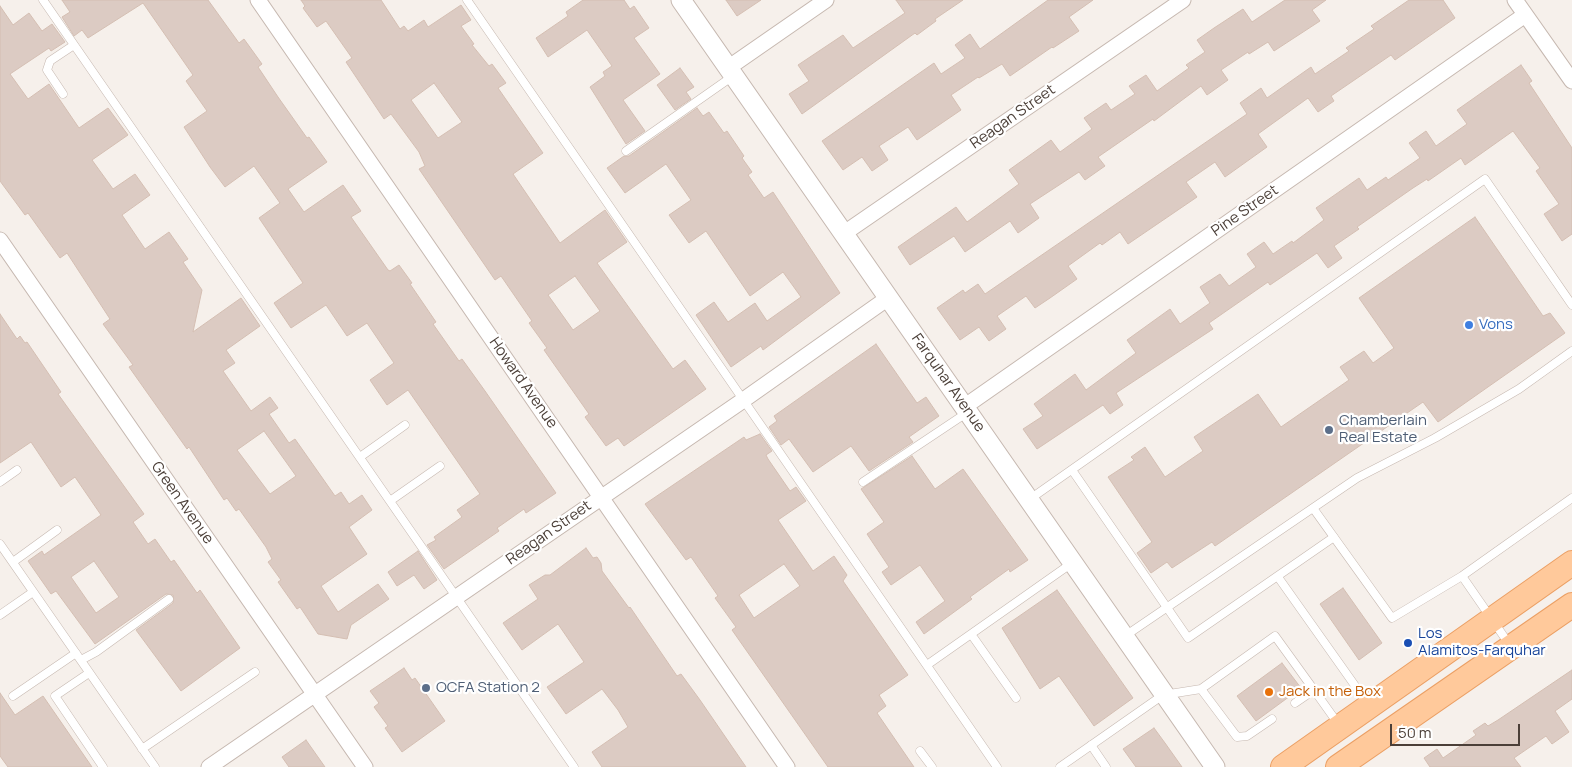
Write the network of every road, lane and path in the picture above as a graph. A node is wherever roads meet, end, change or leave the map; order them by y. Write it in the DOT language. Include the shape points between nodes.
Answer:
graph roads {
  1 [pos="42,0"];
  2 [pos="258,0"];
  3 [pos="467,0"];
  4 [pos="681,0"];
  5 [pos="826,0"];
  6 [pos="1183,0"];
  7 [pos="1515,0"];
  8 [pos="1525,15"];
  9 [pos="74,45"];
  10 [pos="731,72"];
  11 [pos="1572,81"];
  12 [pos="63,94"];
  13 [pos="626,151"];
  14 [pos="843,234"];
  15 [pos="0,240"];
  16 [pos="888,298"];
  17 [pos="1572,305"];
  18 [pos="1572,351"];
  19 [pos="742,401"];
  20 [pos="966,409"];
  21 [pos="405,426"];
  22 [pos="360,457"];
  23 [pos="440,466"];
  24 [pos="17,470"];
  25 [pos="1072,470"];
  26 [pos="0,482"];
  27 [pos="863,482"];
  28 [pos="601,496"];
  29 [pos="1572,498"];
  30 [pos="1029,500"];
  31 [pos="390,501"];
  32 [pos="1313,508"];
  33 [pos="57,530"];
  34 [pos="1334,537"];
  35 [pos="0,544"];
  36 [pos="13,562"];
  37 [pos="1072,563"];
  38 [pos="1572,563"];
  39 [pos="1462,576"];
  40 [pos="1278,577"];
  41 [pos="33,592"];
  42 [pos="456,597"];
  43 [pos="169,599"];
  44 [pos="1572,605"];
  45 [pos="1166,608"];
  46 [pos="0,615"];
  47 [pos="1491,620"];
  48 [pos="971,634"];
  49 [pos="1123,637"];
  50 [pos="1510,646"];
  51 [pos="78,656"];
  52 [pos="927,666"];
  53 [pos="255,672"];
  54 [pos="89,673"];
  55 [pos="1201,689"];
  56 [pos="1314,690"];
  57 [pos="314,694"];
  58 [pos="1163,695"];
  59 [pos="13,696"];
  60 [pos="1016,698"];
  61 [pos="1295,703"];
  62 [pos="1368,705"];
  63 [pos="1272,719"];
  64 [pos="1340,725"];
  65 [pos="1091,745"];
  66 [pos="142,749"];
  67 [pos="920,751"];
  68 [pos="103,767"];
  69 [pos="155,767"];
  70 [pos="209,767"];
  71 [pos="365,767"];
  72 [pos="574,767"];
  73 [pos="787,767"];
  74 [pos="932,767"];
  75 [pos="997,767"];
  76 [pos="1060,767"];
  77 [pos="1106,767"];
  78 [pos="1215,767"];
  79 [pos="1283,767"];
  80 [pos="1338,767"];
  1 -- 9 [label="lane"];
  2 -- 28 [label="street, Howard Avenue"];
  3 -- 19 [label="lane"];
  4 -- 10 [label="street, Farquhar Avenue"];
  5 -- 10 [label="street"];
  6 -- 14 [label="street, Reagan Street"];
  7 -- 8 [label="street"];
  8 -- 11 [label="street"];
  8 -- 20 [label="street, Pine Street"];
  9 -- 12 [label="lane" via="50,61 47,70"];
  9 -- 22 [label="lane"];
  10 -- 13 [label="lane"];
  10 -- 14 [label="street, Farquhar Avenue"];
  14 -- 16 [label="street, Farquhar Avenue"];
  15 -- 57 [label="street, Green Avenue"];
  16 -- 19 [label="street, Reagan Street"];
  16 -- 20 [label="street, Farquhar Avenue"];
  17 -- 25 [label="lane" via="1485,179"];
  18 -- 32 [label="lane" via="1519,389 1357,478"];
  19 -- 28 [label="street, Reagan Street"];
  19 -- 52 [label="lane"];
  20 -- 27 [label="lane"];
  20 -- 30 [label="street, Farquhar Avenue"];
  21 -- 22 [label="lane"];
  22 -- 31 [label="lane"];
  23 -- 31 [label="lane"];
  24 -- 26 [label="lane"];
  25 -- 30 [label="lane"];
  25 -- 45 [label="lane"];
  28 -- 42 [label="street, Reagan Street"];
  28 -- 73 [label="street, Howard Avenue"];
  29 -- 39 [label="lane"];
  30 -- 37 [label="street, Farquhar Avenue"];
  31 -- 42 [label="lane"];
  32 -- 34 [label="lane"];
  32 -- 45 [label="lane"];
  33 -- 36 [label="lane"];
  34 -- 39 [label="lane" via="1392,618"];
  34 -- 40 [label="lane"];
  35 -- 36 [label="lane"];
  36 -- 41 [label="lane"];
  37 -- 48 [label="lane"];
  37 -- 49 [label="street, Farquhar Avenue"];
  38 -- 47 [label="main road"];
  39 -- 47 [label="lane"];
  40 -- 45 [label="lane" via="1188,638"];
  40 -- 62 [label="lane"];
  41 -- 46 [label="lane"];
  41 -- 51 [label="lane"];
  42 -- 57 [label="street, Reagan Street"];
  42 -- 72 [label="lane"];
  43 -- 51 [label="lane" via="96,652"];
  44 -- 50 [label="main road"];
  45 -- 49 [label="lane"];
  47 -- 50 [label="lane"];
  47 -- 62 [label="main road"];
  48 -- 52 [label="lane"];
  48 -- 60 [label="lane"];
  49 -- 58 [label="street, Farquhar Avenue"];
  50 -- 80 [label="main road"];
  51 -- 54 [label="lane"];
  51 -- 59 [label="lane"];
  52 -- 75 [label="lane"];
  53 -- 66 [label="lane"];
  54 -- 66 [label="lane"];
  54 -- 68 [label="lane" via="55,696"];
  55 -- 56 [label="lane" via="1275,636"];
  55 -- 58 [label="lane"];
  55 -- 63 [label="lane" via="1237,737 1247,736"];
  56 -- 61 [label="lane"];
  56 -- 64 [label="lane"];
  57 -- 70 [label="street, Reagan Street"];
  57 -- 71 [label="street, Green Avenue"];
  58 -- 65 [label="lane"];
  58 -- 78 [label="street, Farquhar Avenue"];
  62 -- 64 [label="main road"];
  64 -- 79 [label="main road"];
  65 -- 76 [label="lane"];
  65 -- 77 [label="lane"];
  66 -- 69 [label="lane"];
  67 -- 74 [label="lane"];
}
